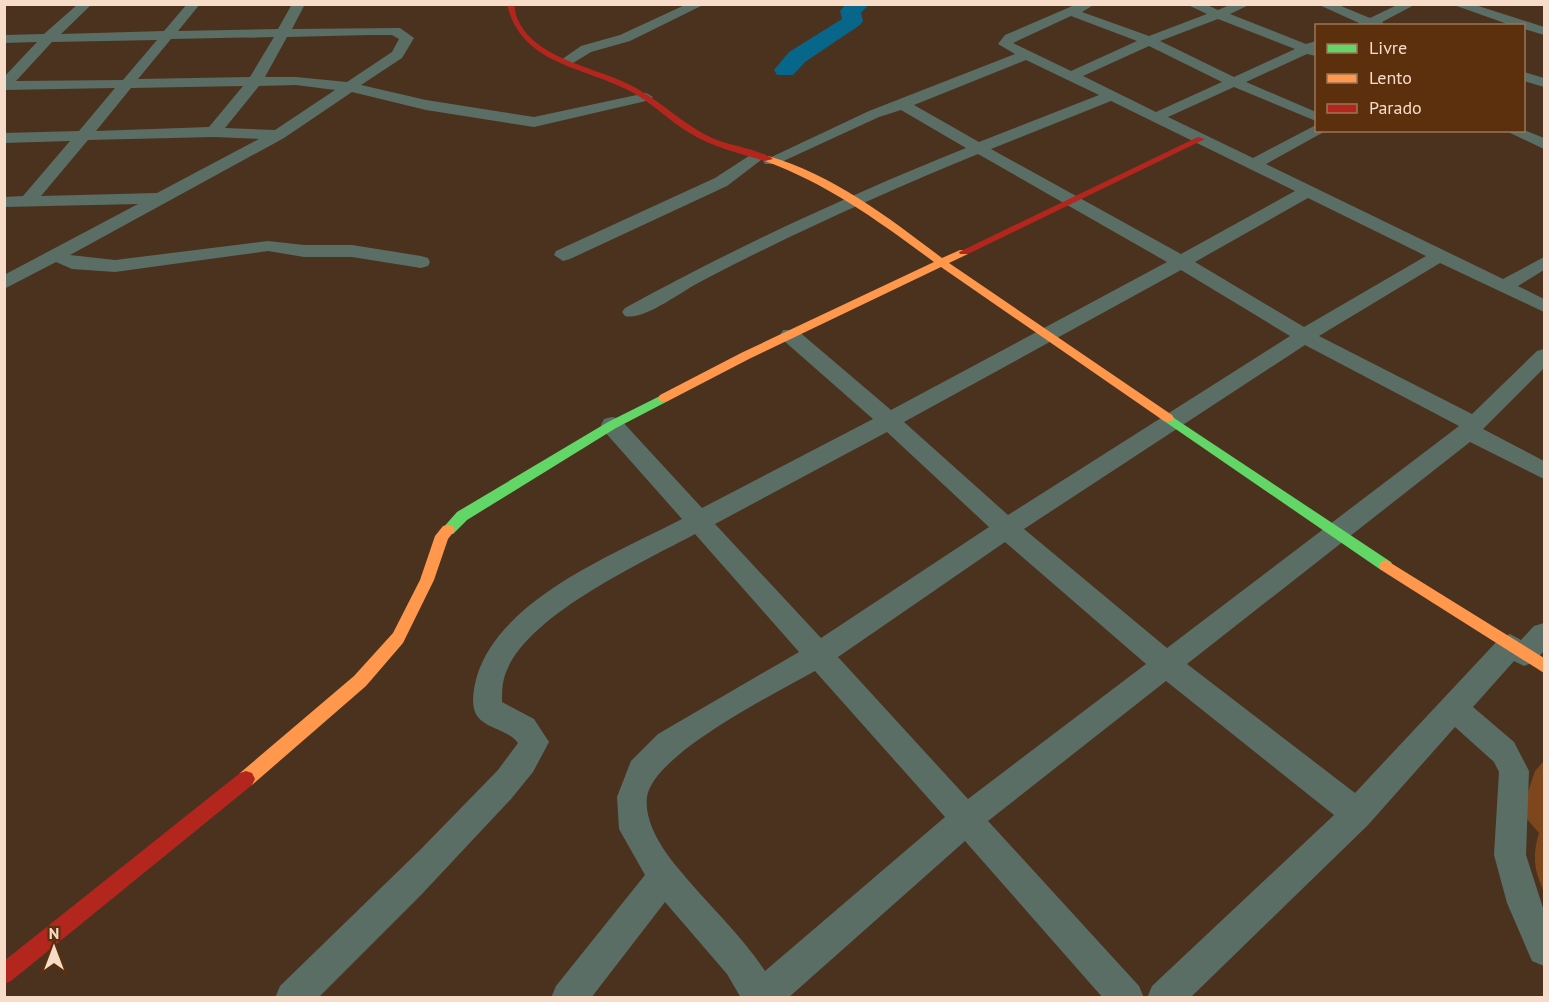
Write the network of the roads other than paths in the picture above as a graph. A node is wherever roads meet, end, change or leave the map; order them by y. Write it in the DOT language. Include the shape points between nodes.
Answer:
graph roads {
  1 [pos="86,4"];
  2 [pos="194,4"];
  3 [pos="299,4"];
  4 [pos="510,4"];
  5 [pos="699,4"];
  6 [pos="1089,4"];
  7 [pos="1192,4"];
  8 [pos="1245,4"];
  9 [pos="1323,4"];
  10 [pos="1410,4"];
  11 [pos="1457,4"];
  12 [pos="1071,12"];
  13 [pos="1217,15"];
  14 [pos="1545,20"];
  15 [pos="1371,24"];
  16 [pos="1515,24"];
  17 [pos="1527,28"];
  18 [pos="284,32"];
  19 [pos="1545,32"];
  20 [pos="167,34"];
  21 [pos="49,37"];
  22 [pos="4,39"];
  23 [pos="1149,41"];
  24 [pos="1313,49"];
  25 [pos="1024,55"];
  26 [pos="568,60"];
  27 [pos="1071,76"];
  28 [pos="1525,76"];
  29 [pos="255,80"];
  30 [pos="1235,83"];
  31 [pos="1545,83"];
  32 [pos="129,85"];
  33 [pos="4,86"];
  34 [pos="349,87"];
  35 [pos="1112,96"];
  36 [pos="645,97"];
  37 [pos="902,105"];
  38 [pos="1315,116"];
  39 [pos="1157,117"];
  40 [pos="1537,126"];
  41 [pos="1525,130"];
  42 [pos="1315,131"];
  43 [pos="214,132"];
  44 [pos="1516,133"];
  45 [pos="278,135"];
  46 [pos="82,136"];
  47 [pos="4,138"];
  48 [pos="1201,139"];
  49 [pos="1545,144"];
  50 [pos="976,148"];
  51 [pos="763,159"];
  52 [pos="1254,164"];
  53 [pos="1310,190"];
  54 [pos="157,198"];
  55 [pos="855,200"];
  56 [pos="28,201"];
  57 [pos="4,202"];
  58 [pos="1071,202"];
  59 [pos="563,255"];
  60 [pos="1440,255"];
  61 [pos="57,256"];
  62 [pos="421,262"];
  63 [pos="1181,262"];
  64 [pos="1545,262"];
  65 [pos="940,263"];
  66 [pos="6,281"];
  67 [pos="1505,286"];
  68 [pos="1545,306"];
  69 [pos="632,312"];
  70 [pos="790,335"];
  71 [pos="1049,336"];
  72 [pos="1304,336"];
  73 [pos="1545,356"];
  74 [pos="891,421"];
  75 [pos="1172,422"];
  76 [pos="612,425"];
  77 [pos="1471,427"];
  78 [pos="1545,471"];
  79 [pos="698,522"];
  80 [pos="1007,528"];
  81 [pos="1335,531"];
  82 [pos="1545,634"];
  83 [pos="818,655"];
  84 [pos="1526,655"];
  85 [pos="1167,665"];
  86 [pos="1453,707"];
  87 [pos="1357,814"];
  88 [pos="965,820"];
  89 [pos="664,876"];
  90 [pos="1545,949"];
  91 [pos="4,974"];
  92 [pos="761,997"];
  93 [pos="292,998"];
  94 [pos="568,998"];
  95 [pos="1127,998"];
  96 [pos="1164,998"];
  1 -- 21 [label="street"];
  2 -- 20 [label="street"];
  3 -- 18 [label="street"];
  4 -- 26 [label="street" via="512,20 524,37 548,53"];
  5 -- 26 [label="street"];
  6 -- 12 [label="street"];
  7 -- 13 [label="street"];
  8 -- 13 [label="street"];
  9 -- 15 [label="street"];
  10 -- 15 [label="street"];
  11 -- 16 [label="street"];
  12 -- 23 [label="street"];
  12 -- 25 [label="street" via="1005,40 1005,44"];
  13 -- 23 [label="street"];
  13 -- 24 [label="street"];
  14 -- 17 [label="street"];
  17 -- 19 [label="street"];
  18 -- 20 [label="street"];
  18 -- 29 [label="street"];
  18 -- 34 [label="street" via="404,34 407,38 397,55"];
  20 -- 21 [label="street"];
  20 -- 32 [label="street"];
  21 -- 22 [label="street"];
  21 -- 33 [label="street"];
  23 -- 27 [label="street"];
  23 -- 30 [label="street"];
  24 -- 30 [label="street"];
  25 -- 27 [label="street"];
  25 -- 37 [label="street"];
  26 -- 36 [label="street"];
  27 -- 35 [label="street"];
  28 -- 31 [label="street"];
  29 -- 32 [label="street"];
  29 -- 34 [label="street"];
  29 -- 43 [label="street"];
  30 -- 38 [label="street"];
  30 -- 39 [label="street"];
  32 -- 33 [label="street"];
  32 -- 46 [label="street"];
  34 -- 36 [label="street" via="448,109 534,122"];
  34 -- 45 [label="street"];
  35 -- 39 [label="street"];
  35 -- 50 [label="street"];
  36 -- 51 [label="street" via="685,129"];
  37 -- 50 [label="street"];
  37 -- 51 [label="street"];
  39 -- 48 [label="street"];
  40 -- 41 [label="street"];
  42 -- 52 [label="street"];
  43 -- 45 [label="street"];
  43 -- 46 [label="street"];
  44 -- 49 [label="street"];
  45 -- 54 [label="street"];
  46 -- 47 [label="street"];
  46 -- 56 [label="street"];
  48 -- 52 [label="street"];
  48 -- 58 [label="street"];
  50 -- 55 [label="street"];
  50 -- 58 [label="street"];
  51 -- 55 [label="street" via="799,168"];
  51 -- 59 [label="street"];
  52 -- 53 [label="street"];
  53 -- 60 [label="street"];
  53 -- 63 [label="street"];
  54 -- 56 [label="street"];
  54 -- 61 [label="street"];
  55 -- 65 [label="street"];
  55 -- 69 [label="street" via="700,273"];
  56 -- 57 [label="street"];
  58 -- 63 [label="street"];
  58 -- 65 [label="street"];
  60 -- 67 [label="street"];
  60 -- 72 [label="street"];
  61 -- 62 [label="street" via="72,263 115,266 268,246 352,251"];
  61 -- 66 [label="street"];
  63 -- 71 [label="street"];
  63 -- 72 [label="street"];
  64 -- 67 [label="street"];
  65 -- 70 [label="street"];
  65 -- 71 [label="street"];
  67 -- 68 [label="street"];
  70 -- 74 [label="street"];
  70 -- 76 [label="street"];
  71 -- 74 [label="street"];
  71 -- 75 [label="street"];
  72 -- 75 [label="street"];
  72 -- 77 [label="street"];
  73 -- 77 [label="street"];
  74 -- 79 [label="street"];
  74 -- 80 [label="street"];
  75 -- 80 [label="street"];
  75 -- 81 [label="street"];
  76 -- 79 [label="street"];
  76 -- 91 [label="street" via="462,516 442,536 427,580 398,638 360,681 270,760"];
  77 -- 78 [label="street"];
  77 -- 81 [label="street"];
  79 -- 83 [label="street"];
  79 -- 93 [label="street" via="587,582 552,604 510,640 490,675 485,694 488,709 524,728 534,742 527,758 364,930"];
  80 -- 83 [label="street"];
  80 -- 85 [label="street"];
  81 -- 84 [label="street"];
  81 -- 85 [label="street"];
  82 -- 84 [label="street"];
  83 -- 88 [label="street"];
  83 -- 89 [label="street" via="677,738 642,771 632,797 635,829"];
  84 -- 86 [label="street"];
  85 -- 87 [label="street"];
  85 -- 88 [label="street"];
  86 -- 87 [label="street"];
  86 -- 90 [label="street" via="1504,752 1514,771 1510,855 1524,903"];
  87 -- 96 [label="street"];
  88 -- 92 [label="street"];
  88 -- 95 [label="street"];
  89 -- 92 [label="street" via="739,962"];
  89 -- 94 [label="street"];
}
